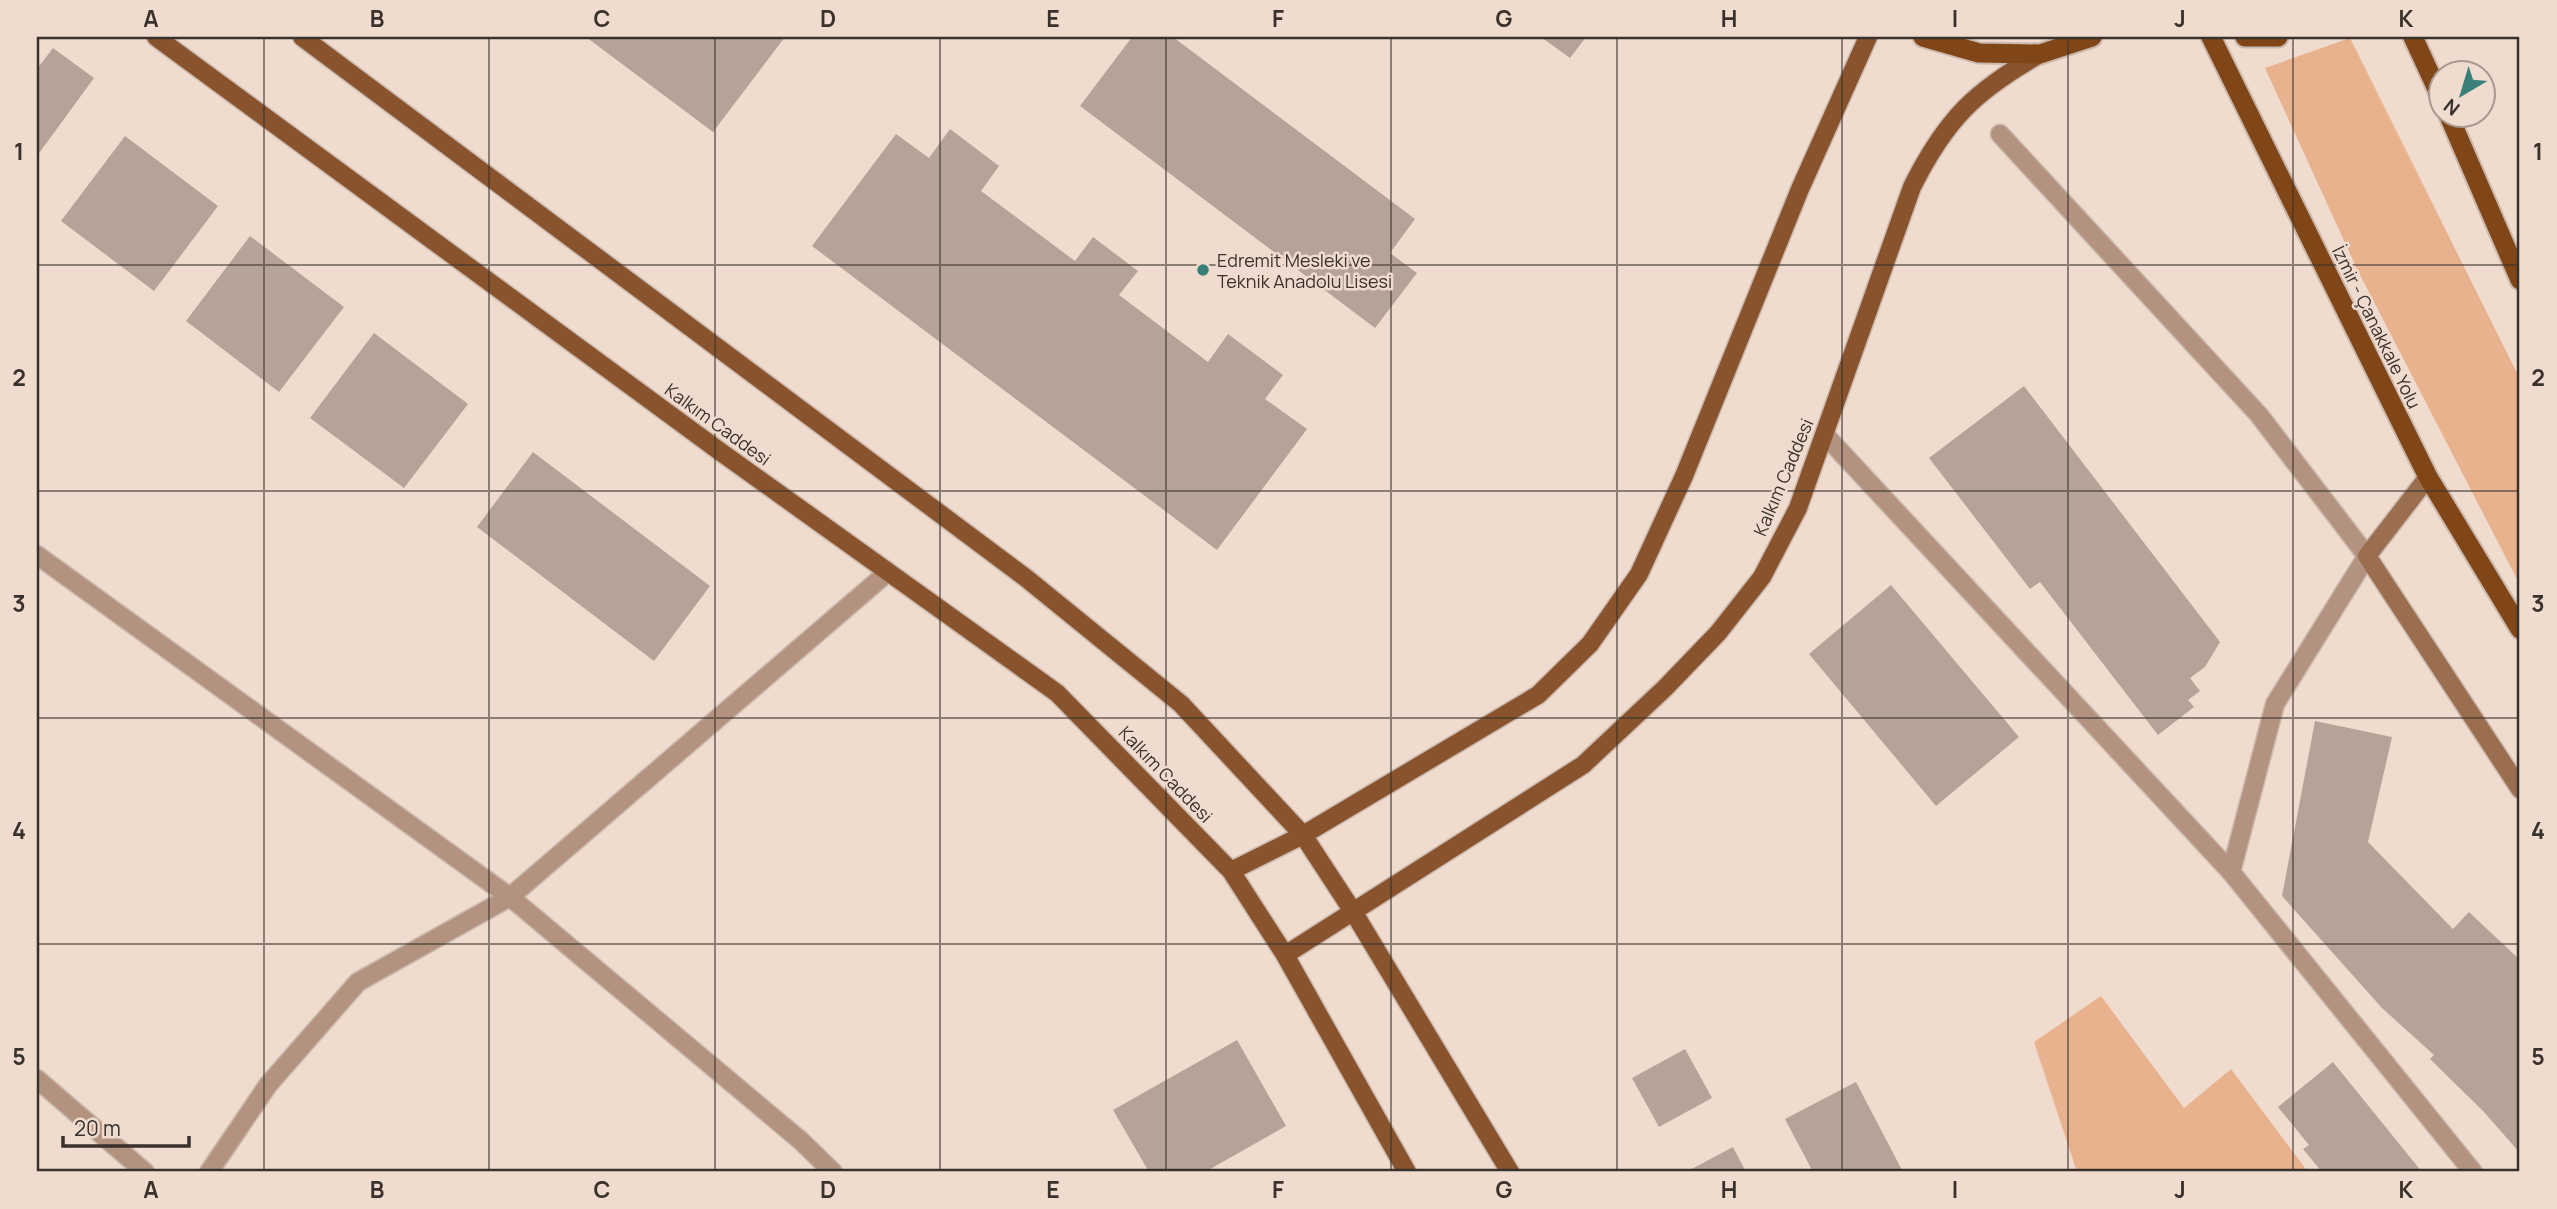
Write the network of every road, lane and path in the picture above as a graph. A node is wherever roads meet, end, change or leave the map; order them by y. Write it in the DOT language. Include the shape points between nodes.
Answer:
graph roads {
  1 [pos="156,37"];
  2 [pos="302,37"];
  3 [pos="1868,37"];
  4 [pos="1923,37"];
  5 [pos="2092,37"];
  6 [pos="2211,37"];
  7 [pos="2245,37"];
  8 [pos="2278,37"];
  9 [pos="2413,37"];
  10 [pos="2040,54"];
  11 [pos="2428,71"];
  12 [pos="2455,130"];
  13 [pos="2000,134"];
  14 [pos="2520,280"];
  15 [pos="1825,435"];
  16 [pos="2428,477"];
  17 [pos="37,555"];
  18 [pos="2367,556"];
  19 [pos="888,572"];
  20 [pos="2520,629"];
  21 [pos="2520,789"];
  22 [pos="1303,835"];
  23 [pos="1231,872"];
  24 [pos="2231,872"];
  25 [pos="510,897"];
  26 [pos="1354,913"];
  27 [pos="1285,955"];
  28 [pos="37,1079"];
  29 [pos="145,1172"];
  30 [pos="209,1172"];
  31 [pos="834,1172"];
  32 [pos="1407,1172"];
  33 [pos="1510,1172"];
  34 [pos="2473,1172"];
  1 -- 19 [label="main road, Kalkım Caddesi"];
  2 -- 22 [label="main road" via="1026,578 1181,704"];
  3 -- 22 [label="main road" via="1800,189 1684,476 1639,574 1590,644 1538,695"];
  4 -- 10 [label="highway" via="1979,53"];
  5 -- 10 [label="highway"];
  6 -- 16 [label="highway, İzmir - Çanakkale Yolu"];
  7 -- 8 [label="highway"];
  9 -- 11 [label="highway"];
  10 -- 15 [label="main road, Kalkım Caddesi" via="1997,78 1958,113 1933,145 1912,187"];
  12 -- 14 [label="highway"];
  13 -- 18 [label="street" via="2259,415"];
  15 -- 24 [label="street"];
  15 -- 26 [label="main road, Kalkım Caddesi" via="1798,508 1762,577 1718,634 1665,688 1583,765"];
  16 -- 18 [label="main road"];
  16 -- 20 [label="highway, İzmir - Çanakkale Yolu"];
  17 -- 25 [label="street"];
  18 -- 21 [label="main road"];
  18 -- 24 [label="street" via="2275,704"];
  19 -- 23 [label="main road, Kalkım Caddesi" via="1057,693"];
  19 -- 25 [label="street"];
  22 -- 23 [label="main road"];
  22 -- 26 [label="main road"];
  23 -- 27 [label="main road, Kalkım Caddesi"];
  24 -- 34 [label="street"];
  25 -- 30 [label="street" via="358,982 268,1085"];
  25 -- 31 [label="street"];
  26 -- 27 [label="main road, Kalkım Caddesi"];
  26 -- 33 [label="main road"];
  27 -- 32 [label="main road, Kalkım Caddesi"];
  28 -- 29 [label="street"];
}
